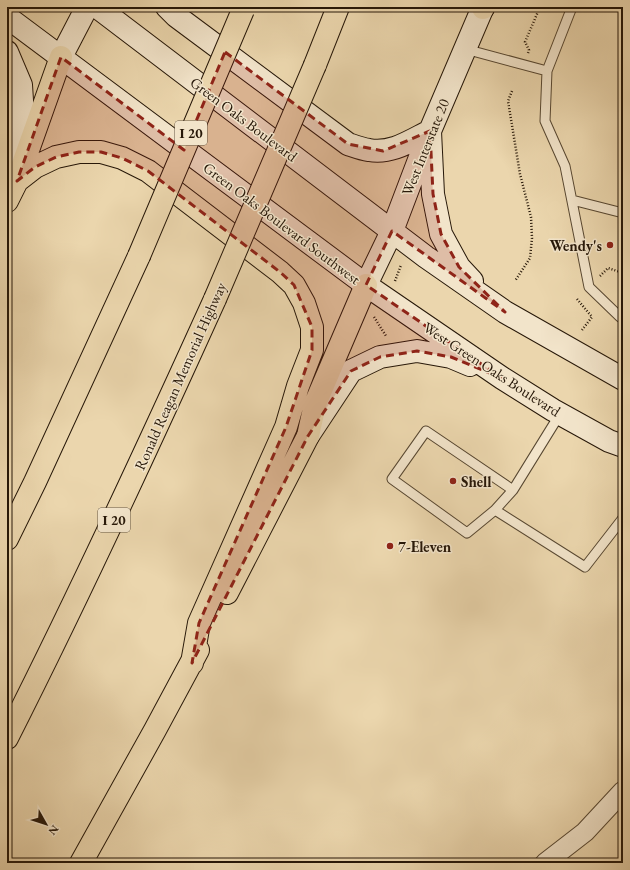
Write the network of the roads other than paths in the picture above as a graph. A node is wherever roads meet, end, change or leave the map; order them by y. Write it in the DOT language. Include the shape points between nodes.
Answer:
graph roads {
  1 [pos="87,7"];
  2 [pos="97,7"];
  3 [pos="167,7"];
  4 [pos="338,7"];
  5 [pos="483,7"];
  6 [pos="572,7"];
  7 [pos="243,9"];
  8 [pos="7,17"];
  9 [pos="465,49"];
  10 [pos="7,52"];
  11 [pos="61,57"];
  12 [pos="547,71"];
  13 [pos="430,131"];
  14 [pos="17,181"];
  15 [pos="572,200"];
  16 [pos="7,201"];
  17 [pos="623,213"];
  18 [pos="392,231"];
  19 [pos="366,285"];
  20 [pos="505,312"];
  21 [pos="623,317"];
  22 [pos="502,378"];
  23 [pos="623,379"];
  24 [pos="560,414"];
  25 [pos="308,436"];
  26 [pos="623,446"];
  27 [pos="513,490"];
  28 [pos="495,510"];
  29 [pos="623,518"];
  30 [pos="7,540"];
  31 [pos="192,663"];
  32 [pos="7,738"];
  33 [pos="623,791"];
  34 [pos="81,863"];
  35 [pos="545,863"];
  1 -- 11 [label="main road"];
  2 -- 18 [label="main road, Green Oaks Boulevard"];
  3 -- 13 [label="main road" via="348,144 383,151 397,148"];
  4 -- 32 [label="highway, Ronald Reagan Memorial Highway / I 20, bridge" via="215,300 140,465"];
  5 -- 9 [label="main road, West Interstate 20"];
  6 -- 12 [label="lane"];
  7 -- 30 [label="highway, I 20, bridge" via="139,256"];
  8 -- 11 [label="main road, Green Oaks Boulevard Southwest"];
  9 -- 12 [label="lane"];
  9 -- 13 [label="main road, West Interstate 20"];
  10 -- 14 [label="main road" via="21,85 23,116"];
  11 -- 14 [label="highway"];
  11 -- 19 [label="main road, Green Oaks Boulevard Southwest"];
  12 -- 15 [label="lane" via="545,121 566,166"];
  13 -- 18 [label="main road, West Interstate 20"];
  13 -- 20 [label="main road" via="433,194 441,234 459,267"];
  14 -- 16 [label="highway"];
  14 -- 31 [label="highway" via="35,167 56,157 79,152 101,152 122,158 148,172 280,272 294,285 304,303 312,327 312,350 286,427 199,623"];
  15 -- 17 [label="lane"];
  15 -- 21 [label="lane" via="589,288"];
  18 -- 19 [label="main road, West Interstate 20"];
  18 -- 20 [label="main road"];
  19 -- 22 [label="main road, West Green Oaks Boulevard"];
  19 -- 25 [label="highway" via="315,404"];
  20 -- 23 [label="main road"];
  22 -- 24 [label="main road, West Green Oaks Boulevard"];
  22 -- 25 [label="main road" via="451,357 431,353 417,351 380,357 351,371"];
  24 -- 26 [label="main road, West Green Oaks Boulevard"];
  24 -- 27 [label="lane"];
  25 -- 31 [label="highway"];
  27 -- 28 [label="lane"];
  27 -- 28 [label="lane" via="426,431 392,479 467,533"];
  28 -- 29 [label="lane" via="585,567"];
  31 -- 34 [label="highway"];
  33 -- 35 [label="street" via="585,832"];
}
